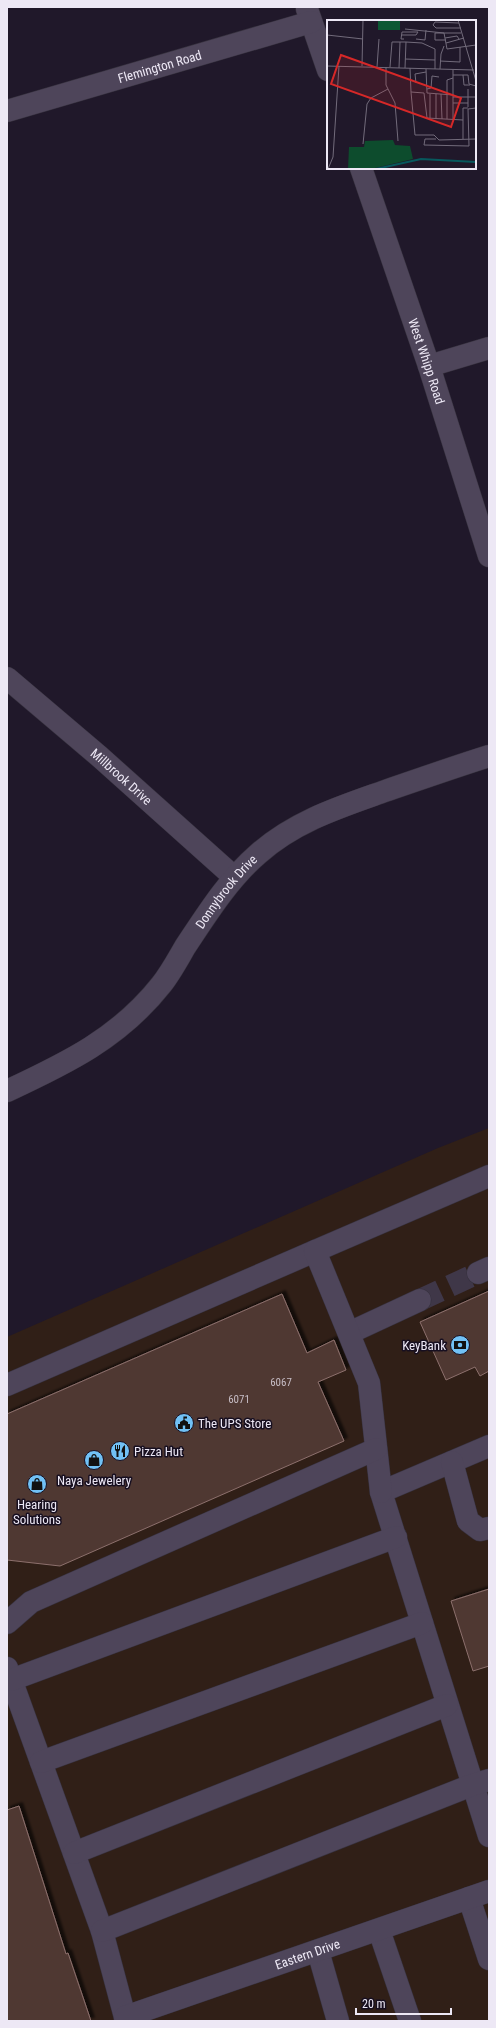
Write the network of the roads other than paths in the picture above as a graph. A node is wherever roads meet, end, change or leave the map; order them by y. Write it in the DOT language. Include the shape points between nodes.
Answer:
graph roads {
  1 [pos="309,14"];
  2 [pos="327,67"];
  3 [pos="7,111"];
  4 [pos="361,169"];
  5 [pos="489,348"];
  6 [pos="429,366"];
  7 [pos="489,556"];
  8 [pos="7,678"];
  9 [pos="489,756"];
  10 [pos="234,877"];
  11 [pos="7,1091"];
  12 [pos="489,1176"];
  13 [pos="315,1251"];
  14 [pos="420,1300"];
  15 [pos="349,1333"];
  16 [pos="7,1385"];
  17 [pos="489,1446"];
  18 [pos="376,1449"];
  19 [pos="452,1462"];
  20 [pos="381,1492"];
  21 [pos="489,1528"];
  22 [pos="396,1537"];
  23 [pos="7,1622"];
  24 [pos="422,1623"];
  25 [pos="9,1674"];
  26 [pos="447,1705"];
  27 [pos="41,1762"];
  28 [pos="480,1782"];
  29 [pos="489,1836"];
  30 [pos="74,1853"];
  31 [pos="489,1891"];
  32 [pos="469,1898"];
  33 [pos="379,1930"];
  34 [pos="102,1931"];
  35 [pos="318,1951"];
  36 [pos="489,1959"];
  37 [pos="126,2019"];
  38 [pos="338,2021"];
  39 [pos="410,2021"];
  1 -- 2 [label="street"];
  1 -- 3 [label="street, Flemington Road"];
  4 -- 6 [label="street, West Whipp Road"];
  5 -- 6 [label="street"];
  6 -- 7 [label="street, West Whipp Road"];
  8 -- 10 [label="street, Millbrook Drive" via="100,756"];
  9 -- 10 [label="street, Donnybrook Drive" via="327,811 291,829 259,853"];
  10 -- 11 [label="street, Donnybrook Drive" via="161,985 132,1016 98,1044 68,1062"];
  12 -- 13 [label="street"];
  13 -- 15 [label="street"];
  13 -- 16 [label="street"];
  14 -- 15 [label="street"];
  15 -- 18 [label="street" via="369,1383"];
  17 -- 19 [label="street"];
  18 -- 20 [label="street"];
  18 -- 23 [label="street" via="31,1602"];
  19 -- 20 [label="street"];
  19 -- 21 [label="street" via="468,1521 480,1530"];
  20 -- 22 [label="street"];
  22 -- 24 [label="street"];
  22 -- 25 [label="street"];
  24 -- 26 [label="street"];
  24 -- 27 [label="street"];
  25 -- 27 [label="street"];
  26 -- 28 [label="street"];
  26 -- 30 [label="street"];
  27 -- 30 [label="street"];
  28 -- 29 [label="street"];
  28 -- 34 [label="street"];
  30 -- 34 [label="street"];
  31 -- 32 [label="street, Eastern Drive"];
  32 -- 33 [label="street, Eastern Drive"];
  32 -- 36 [label="street"];
  33 -- 35 [label="street, Eastern Drive"];
  33 -- 39 [label="street"];
  34 -- 37 [label="street"];
  35 -- 37 [label="street, Eastern Drive"];
  35 -- 38 [label="street"];
}
